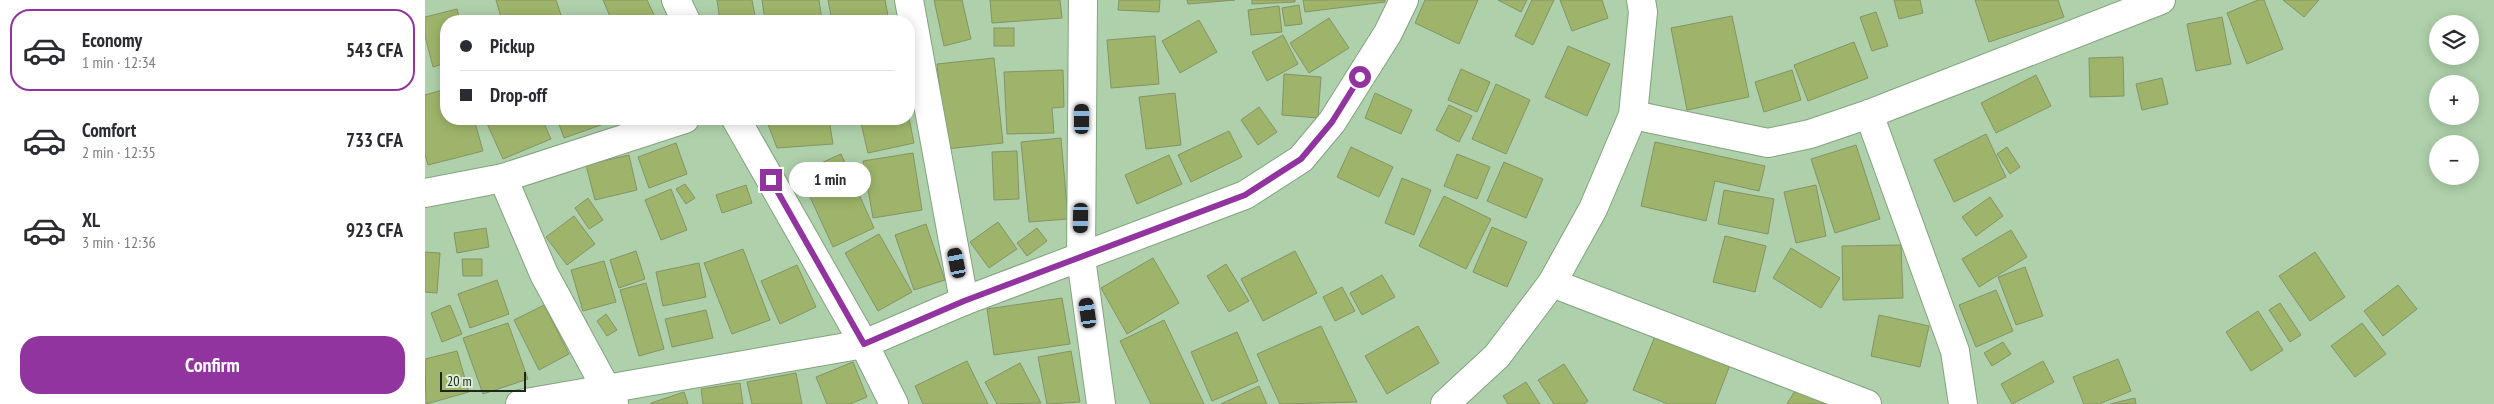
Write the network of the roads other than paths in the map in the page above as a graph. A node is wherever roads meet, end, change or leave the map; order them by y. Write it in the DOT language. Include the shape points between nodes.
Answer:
graph roads {
  1 [pos="676,0"];
  2 [pos="909,0"];
  3 [pos="1083,0"];
  4 [pos="1404,0"];
  5 [pos="1641,0"];
  6 [pos="2161,0"];
  7 [pos="683,15"];
  8 [pos="912,15"];
  9 [pos="915,33"];
  10 [pos="1869,114"];
  11 [pos="1633,115"];
  12 [pos="666,125"];
  13 [pos="739,125"];
  14 [pos="503,178"];
  15 [pos="425,193"];
  16 [pos="1081,258"];
  17 [pos="1552,283"];
  18 [pos="964,301"];
  19 [pos="864,344"];
  20 [pos="611,396"];
  21 [pos="521,404"];
  22 [pos="894,404"];
  23 [pos="1101,404"];
  24 [pos="1445,404"];
  25 [pos="1867,404"];
  26 [pos="1963,404"];
  1 -- 7 [label="street"];
  2 -- 8 [label="street"];
  3 -- 16 [label="street"];
  4 -- 16 [label="street" via="1388,33 1332,122 1301,159 1245,195"];
  5 -- 11 [label="street" via="1643,12"];
  6 -- 10 [label="street"];
  9 -- 18 [label="street"];
  10 -- 11 [label="street" via="1810,134 1768,143"];
  10 -- 26 [label="street" via="1955,351"];
  11 -- 17 [label="street" via="1593,209"];
  12 -- 14 [label="street"];
  13 -- 19 [label="street"];
  14 -- 15 [label="street"];
  14 -- 20 [label="street" via="544,274"];
  16 -- 18 [label="street"];
  16 -- 23 [label="street"];
  17 -- 24 [label="street" via="1497,356"];
  17 -- 25 [label="street"];
  18 -- 19 [label="street"];
  19 -- 20 [label="street"];
  19 -- 22 [label="street"];
  20 -- 21 [label="street"];
}
